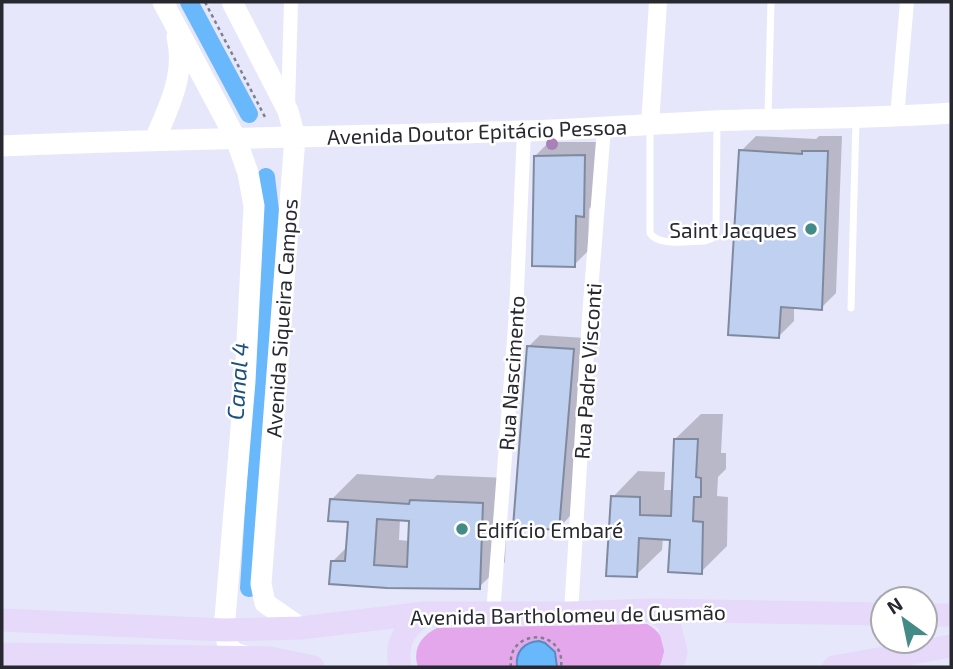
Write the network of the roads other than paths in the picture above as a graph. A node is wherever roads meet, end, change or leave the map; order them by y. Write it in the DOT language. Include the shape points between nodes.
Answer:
graph roads {
  1 [pos="232,2"];
  2 [pos="291,2"];
  3 [pos="657,2"];
  4 [pos="771,2"];
  5 [pos="907,2"];
  6 [pos="168,10"];
  7 [pos="288,111"];
  8 [pos="951,113"];
  9 [pos="856,117"];
  10 [pos="897,117"];
  11 [pos="717,121"];
  12 [pos="768,121"];
  13 [pos="650,125"];
  14 [pos="604,128"];
  15 [pos="524,131"];
  16 [pos="295,136"];
  17 [pos="155,139"];
  18 [pos="236,139"];
  19 [pos="2,146"];
  20 [pos="851,308"];
  21 [pos="651,611"];
  22 [pos="425,613"];
  23 [pos="571,613"];
  24 [pos="493,614"];
  25 [pos="869,614"];
  26 [pos="2,620"];
  27 [pos="301,628"];
  28 [pos="224,629"];
  29 [pos="951,646"];
  30 [pos="2,654"];
  31 [pos="252,658"];
  32 [pos="176,662"];
  33 [pos="306,666"];
  34 [pos="400,667"];
  35 [pos="672,667"];
  36 [pos="834,667"];
  1 -- 7 [label="main road, Avenida Siqueira Campos"];
  2 -- 7 [label="street"];
  3 -- 13 [label="street"];
  4 -- 12 [label="lane"];
  5 -- 10 [label="street"];
  6 -- 17 [label="main road" via="180,48 178,72"];
  6 -- 18 [label="main road, Avenida Siqueira Campos"];
  7 -- 16 [label="main road, Avenida Siqueira Campos"];
  8 -- 10 [label="main road, Avenida Doutor Epitácio Pessoa"];
  9 -- 10 [label="main road, Avenida Doutor Epitácio Pessoa"];
  9 -- 12 [label="main road, Avenida Doutor Epitácio Pessoa"];
  9 -- 20 [label="lane"];
  11 -- 12 [label="main road, Avenida Doutor Epitácio Pessoa"];
  11 -- 13 [label="main road, Avenida Doutor Epitácio Pessoa"];
  11 -- 13 [label="lane" via="716,232 705,241 657,240 650,233"];
  13 -- 14 [label="main road, Avenida Doutor Epitácio Pessoa"];
  14 -- 15 [label="main road, Avenida Doutor Epitácio Pessoa"];
  14 -- 23 [label="street, Rua Padre Visconti"];
  15 -- 16 [label="main road, Avenida Doutor Epitácio Pessoa"];
  15 -- 24 [label="street, Rua Nascimento" via="516,313"];
  16 -- 18 [label="main road, Avenida Doutor Epitácio Pessoa"];
  16 -- 27 [label="main road, Avenida Siqueira Campos" via="261,584 265,603"];
  17 -- 18 [label="main road, Avenida Doutor Epitácio Pessoa"];
  17 -- 19 [label="main road, Avenida Doutor Epitácio Pessoa"];
  18 -- 28 [label="main road, Avenida Siqueira Campos" via="254,206"];
  21 -- 23 [label="main road, Avenida Bartholomeu de Gusmão"];
  21 -- 25 [label="main road, Avenida Bartholomeu de Gusmão"];
  21 -- 35 [label="main road" via="668,620 676,651"];
  22 -- 24 [label="main road, Avenida Bartholomeu de Gusmão"];
  22 -- 27 [label="main road, Avenida Bartholomeu de Gusmão"];
  22 -- 34 [label="main road" via="402,635"];
  23 -- 24 [label="main road, Avenida Bartholomeu de Gusmão"];
  26 -- 28 [label="main road, Avenida Bartholomeu de Gusmão"];
  27 -- 28 [label="main road, Avenida Bartholomeu de Gusmão"];
  28 -- 31 [label="main road" via="229,649"];
  29 -- 36 [label="main road"];
  30 -- 32 [label="main road"];
  31 -- 32 [label="main road"];
  31 -- 33 [label="main road"];
}
